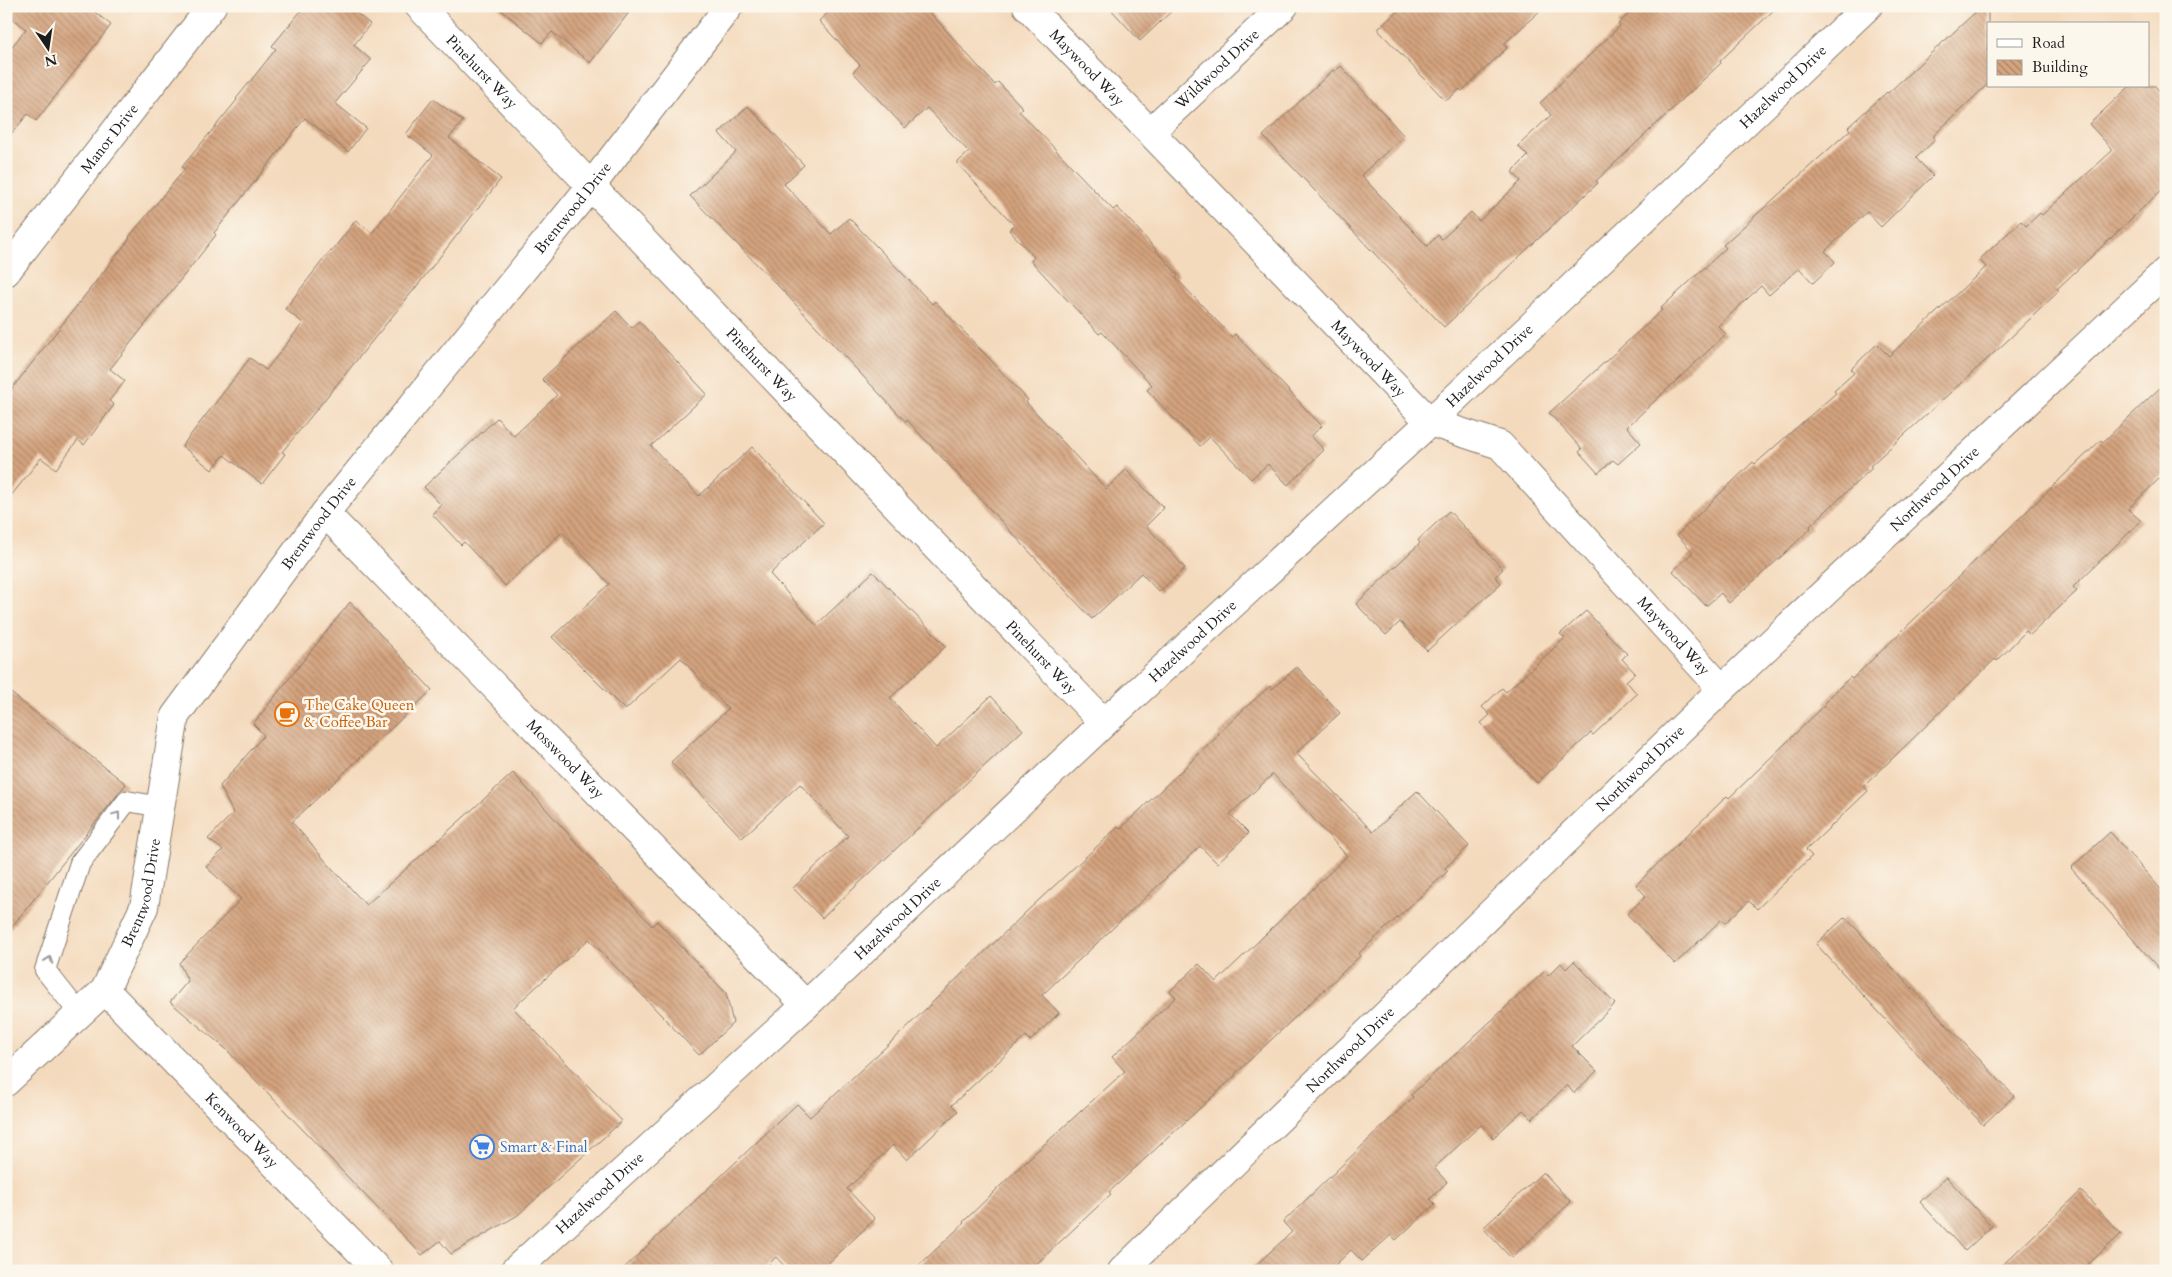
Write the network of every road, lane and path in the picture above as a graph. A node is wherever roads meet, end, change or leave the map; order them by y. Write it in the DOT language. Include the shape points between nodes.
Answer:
graph roads {
  1 [pos="212,6"];
  2 [pos="420,6"];
  3 [pos="729,6"];
  4 [pos="1027,6"];
  5 [pos="1284,6"];
  6 [pos="1868,6"];
  7 [pos="1150,132"];
  8 [pos="591,186"];
  9 [pos="2166,271"];
  10 [pos="6,272"];
  11 [pos="1430,422"];
  12 [pos="325,513"];
  13 [pos="1722,689"];
  14 [pos="1104,722"];
  15 [pos="161,807"];
  16 [pos="105,990"];
  17 [pos="806,1005"];
  18 [pos="80,1014"];
  19 [pos="6,1082"];
  20 [pos="379,1271"];
  21 [pos="514,1271"];
  22 [pos="1122,1271"];
  1 -- 10 [label="street, Manor Drive"];
  2 -- 8 [label="street, Pinehurst Way"];
  3 -- 8 [label="street, Brentwood Drive"];
  4 -- 7 [label="street, Maywood Way"];
  5 -- 7 [label="street, Wildwood Drive"];
  6 -- 11 [label="street, Hazelwood Drive"];
  7 -- 11 [label="street, Maywood Way"];
  8 -- 12 [label="street, Brentwood Drive"];
  8 -- 14 [label="street, Pinehurst Way"];
  9 -- 13 [label="street, Northwood Drive"];
  11 -- 13 [label="street, Maywood Way" via="1500,445"];
  11 -- 14 [label="street, Hazelwood Drive"];
  12 -- 15 [label="street, Brentwood Drive" via="176,716"];
  12 -- 17 [label="street, Mosswood Way"];
  13 -- 22 [label="street, Northwood Drive"];
  14 -- 17 [label="street, Hazelwood Drive"];
  15 -- 16 [label="street, Brentwood Drive" via="144,907"];
  18 -- 15 [label="lane, one-way" via="45,970 80,863 127,801"];
  16 -- 18 [label="street, Brentwood Drive"];
  16 -- 20 [label="street, Kenwood Way"];
  17 -- 21 [label="street, Hazelwood Drive"];
  18 -- 19 [label="street, Brentwood Drive"];
}
